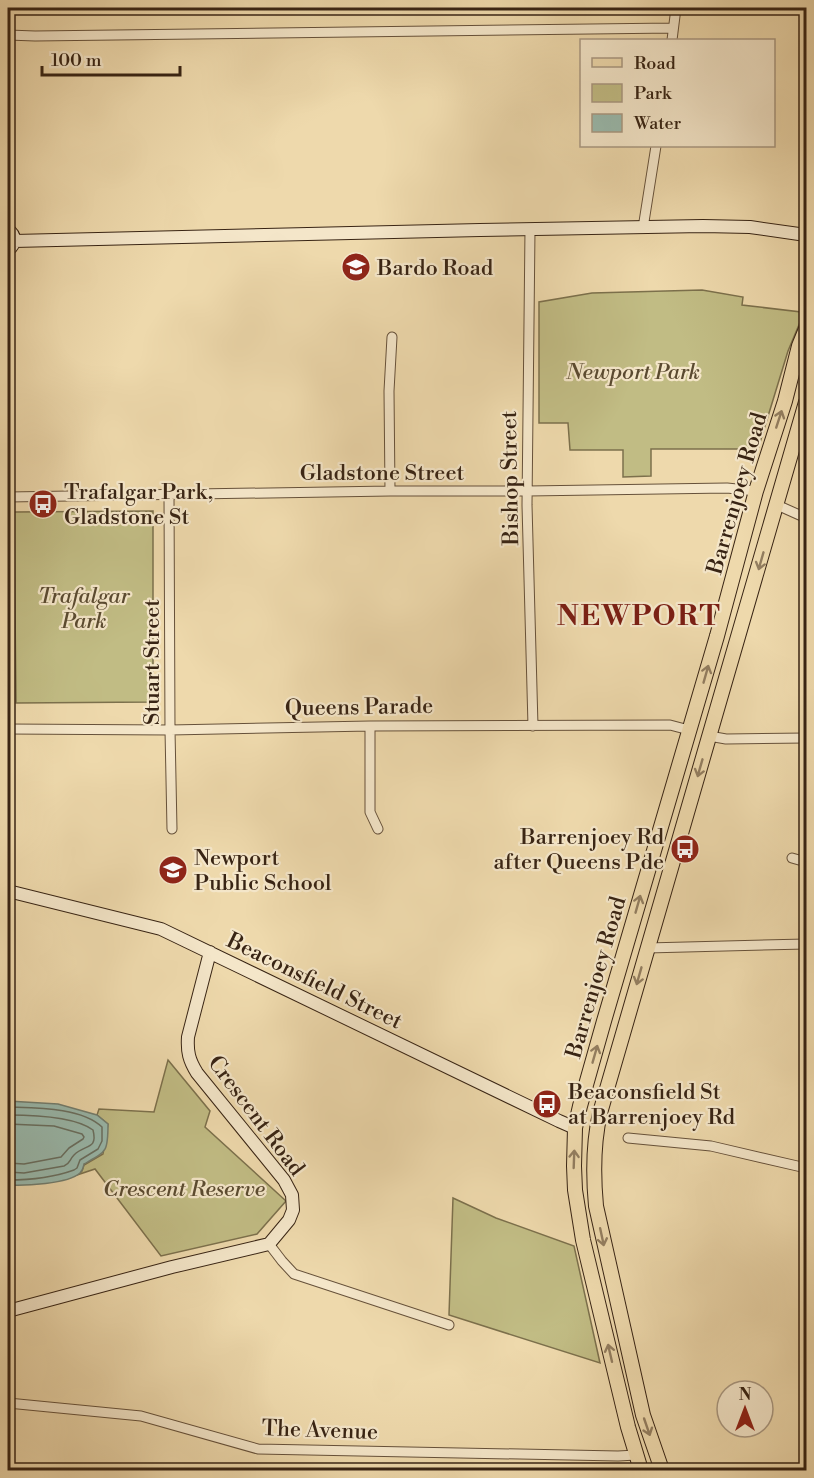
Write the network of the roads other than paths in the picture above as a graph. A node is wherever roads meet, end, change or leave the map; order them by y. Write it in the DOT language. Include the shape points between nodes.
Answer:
graph roads {
  1 [pos="676,8"];
  2 [pos="674,28"];
  3 [pos="8,35"];
  4 [pos="672,39"];
  5 [pos="656,147"];
  6 [pos="643,228"];
  7 [pos="8,230"];
  8 [pos="530,230"];
  9 [pos="807,235"];
  10 [pos="11,246"];
  11 [pos="807,329"];
  12 [pos="392,337"];
  13 [pos="788,389"];
  14 [pos="807,394"];
  15 [pos="807,402"];
  16 [pos="390,491"];
  17 [pos="528,491"];
  18 [pos="756,491"];
  19 [pos="169,495"];
  20 [pos="8,496"];
  21 [pos="777,505"];
  22 [pos="807,518"];
  23 [pos="370,726"];
  24 [pos="533,726"];
  25 [pos="8,729"];
  26 [pos="170,730"];
  27 [pos="689,730"];
  28 [pos="709,736"];
  29 [pos="807,738"];
  30 [pos="172,829"];
  31 [pos="378,829"];
  32 [pos="792,858"];
  33 [pos="807,862"];
  34 [pos="8,891"];
  35 [pos="807,944"];
  36 [pos="648,948"];
  37 [pos="210,952"];
  38 [pos="575,1128"];
  39 [pos="595,1135"];
  40 [pos="628,1138"];
  41 [pos="807,1168"];
  42 [pos="269,1244"];
  43 [pos="8,1311"];
  44 [pos="449,1325"];
  45 [pos="8,1403"];
  46 [pos="636,1455"];
  47 [pos="641,1470"];
  48 [pos="662,1470"];
  1 -- 2 [label="street"];
  2 -- 3 [label="street"];
  2 -- 4 [label="street"];
  5 -- 6 [label="street"];
  6 -- 8 [label="street"];
  6 -- 9 [label="street" via="750,227"];
  7 -- 10 [label="street" via="14,235"];
  8 -- 10 [label="street"];
  8 -- 17 [label="street, Bishop Street"];
  11 -- 13 [label="main road, Barrenjoey Road"];
  12 -- 16 [label="street"];
  13 -- 14 [label="main road"];
  18 -- 13 [label="main road, Barrenjoey Road, one-way"];
  15 -- 21 [label="main road, Barrenjoey Road"];
  16 -- 17 [label="street, Gladstone Street"];
  16 -- 19 [label="street, Gladstone Street"];
  17 -- 18 [label="street, Gladstone Street"];
  17 -- 24 [label="street, Bishop Street"];
  18 -- 21 [label="main road"];
  27 -- 18 [label="main road, Barrenjoey Road, one-way"];
  19 -- 20 [label="street, Gladstone Street"];
  19 -- 26 [label="street, Stuart Street"];
  21 -- 22 [label="street"];
  21 -- 28 [label="main road, Barrenjoey Road, one-way"];
  23 -- 24 [label="street, Queens Parade"];
  23 -- 26 [label="street, Queens Parade"];
  23 -- 31 [label="street" via="370,812"];
  24 -- 27 [label="street, Queens Parade" via="670,725"];
  25 -- 26 [label="street, Queens Parade"];
  26 -- 30 [label="street, Stuart Street"];
  27 -- 28 [label="main road, Queens Parade"];
  38 -- 27 [label="main road, Barrenjoey Road, one-way"];
  28 -- 29 [label="street"];
  28 -- 36 [label="main road, Barrenjoey Road, one-way"];
  32 -- 33 [label="street"];
  34 -- 37 [label="street, Beaconsfield Street" via="161,929"];
  35 -- 36 [label="street"];
  36 -- 39 [label="main road, Barrenjoey Road, one-way"];
  37 -- 38 [label="street, Beaconsfield Street"];
  37 -- 42 [label="street, Crescent Road" via="188,1037 189,1061 285,1180 292,1196 289,1220"];
  38 -- 39 [label="main road, Beaconsfield Street"];
  46 -- 38 [label="main road, Barrenjoey Road, one-way" via="583,1240 575,1190"];
  39 -- 48 [label="main road, Barrenjoey Road, one-way" via="596,1206 643,1415"];
  40 -- 41 [label="street" via="711,1146"];
  42 -- 43 [label="street"];
  42 -- 44 [label="street" via="294,1274"];
  45 -- 46 [label="street, The Avenue" via="141,1416 258,1449"];
  46 -- 47 [label="main road, Barrenjoey Road"];
}
